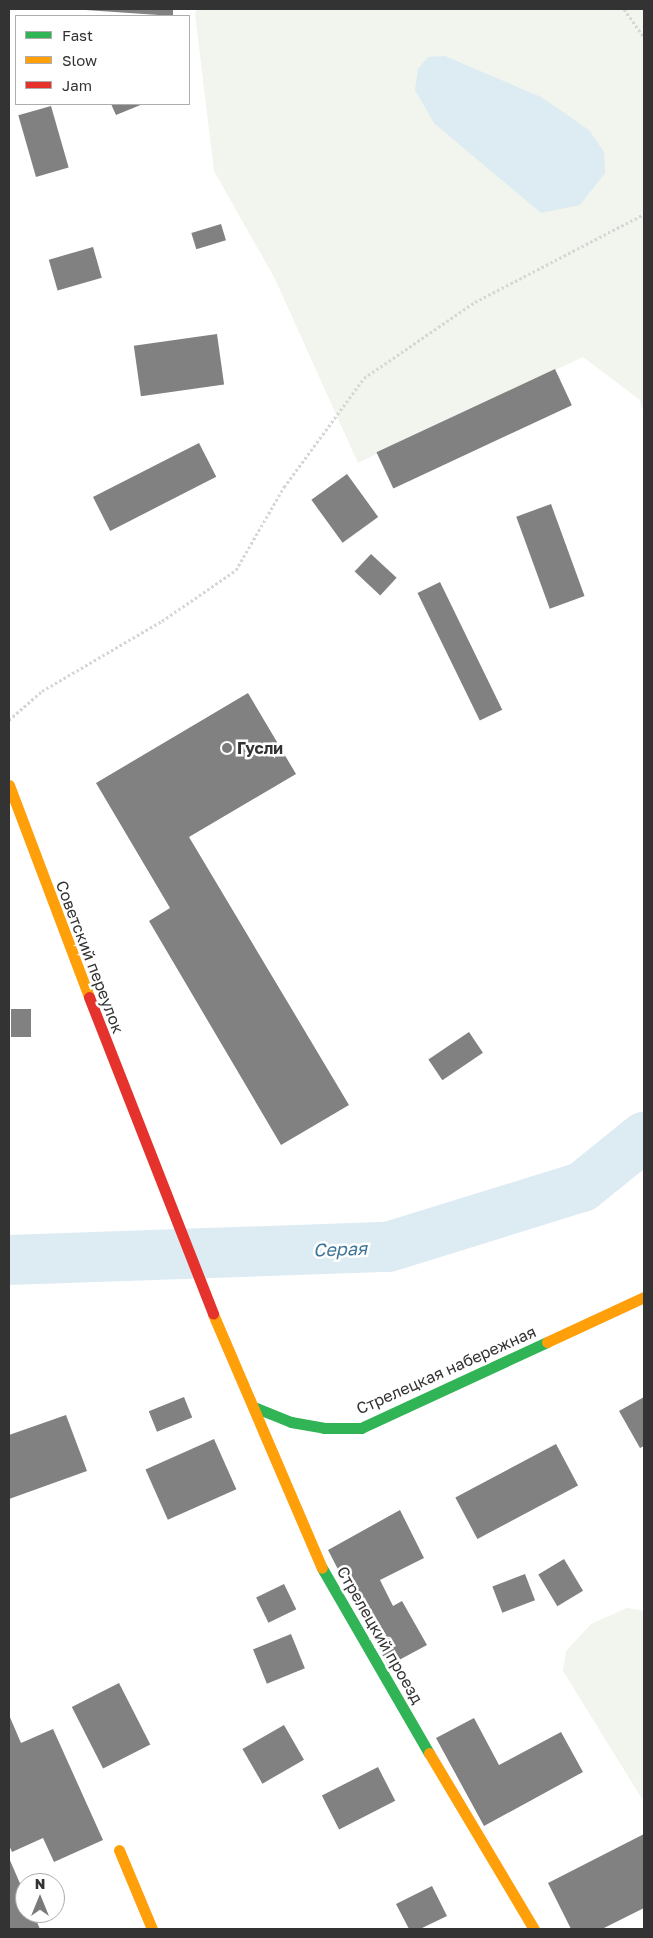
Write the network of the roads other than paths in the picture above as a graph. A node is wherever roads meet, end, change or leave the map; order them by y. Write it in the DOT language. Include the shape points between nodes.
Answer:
graph roads {
  1 [pos="9,785"];
  2 [pos="16,840"];
  3 [pos="32,851"];
  4 [pos="644,1297"];
  5 [pos="225,1342"];
  6 [pos="254,1407"];
  7 [pos="119,1850"];
  8 [pos="152,1929"];
  9 [pos="534,1929"];
  1 -- 3 [label="street, Советский переулок"];
  2 -- 3 [label="street"];
  3 -- 5 [label="street, Советский переулок"];
  4 -- 6 [label="street, Стрелецкая набережная" via="361,1428 324,1428 290,1422"];
  5 -- 6 [label="street, Стрелецкий проезд"];
  6 -- 9 [label="street, Стрелецкий проезд" via="326,1579"];
  7 -- 8 [label="street"];
}
